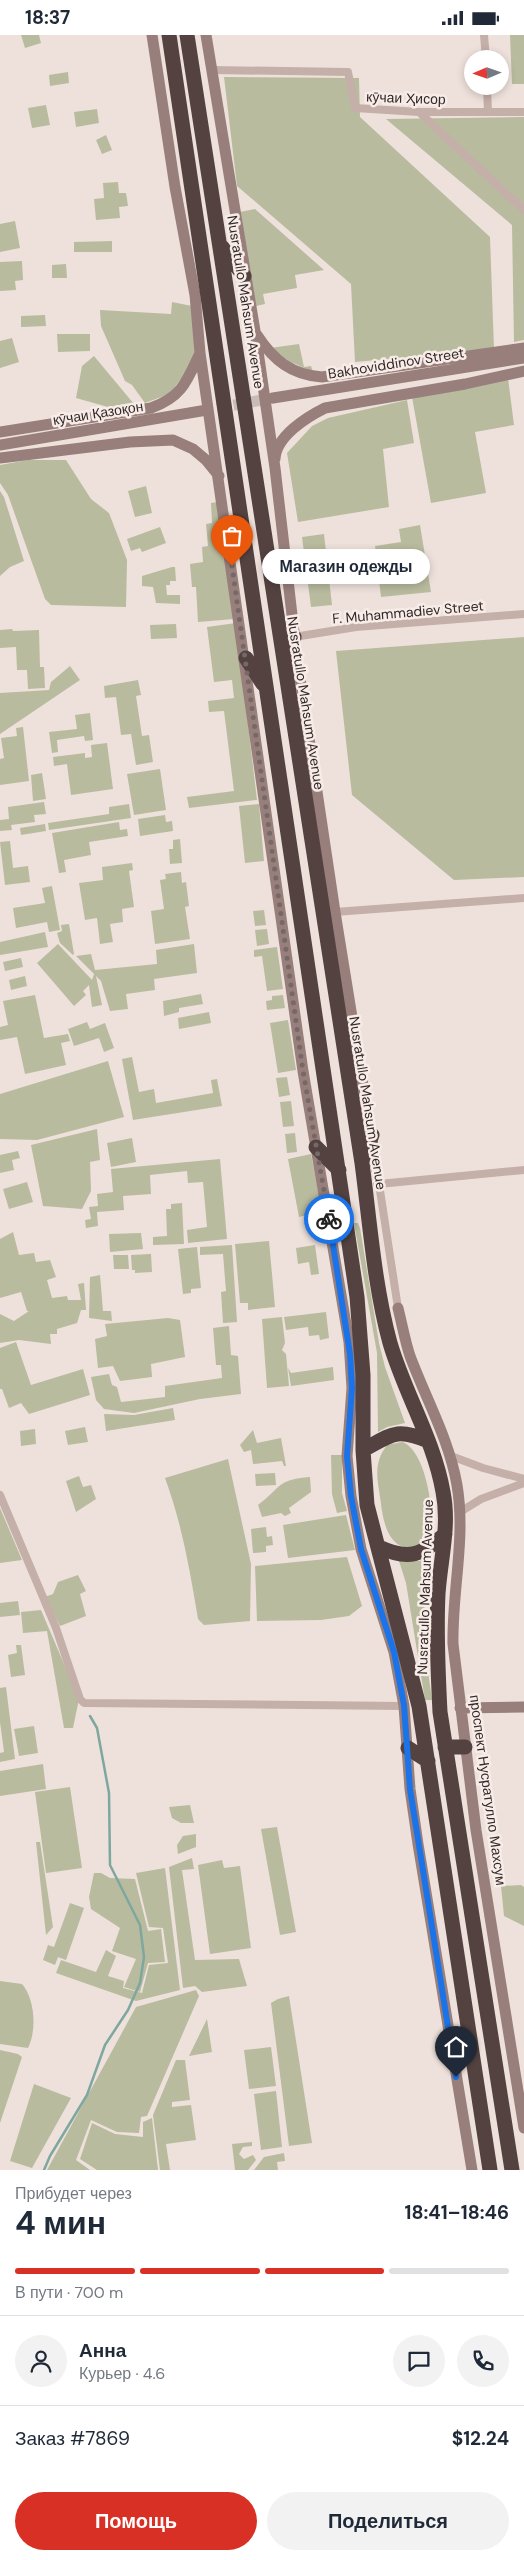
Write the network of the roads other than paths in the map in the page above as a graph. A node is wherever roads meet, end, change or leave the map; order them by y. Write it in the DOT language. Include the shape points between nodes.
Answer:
graph roads {
  1 [pos="152,35"];
  2 [pos="168,35"];
  3 [pos="187,35"];
  4 [pos="206,35"];
  5 [pos="484,35"];
  6 [pos="485,50"];
  7 [pos="212,70"];
  8 [pos="487,95"];
  9 [pos="419,112"];
  10 [pos="488,112"];
  11 [pos="524,112"];
  12 [pos="524,210"];
  13 [pos="221,245"];
  14 [pos="244,276"];
  15 [pos="255,331"];
  16 [pos="524,348"];
  17 [pos="200,353"];
  18 [pos="524,358"];
  19 [pos="524,371"];
  20 [pos="273,398"];
  21 [pos="201,411"];
  22 [pos="0,432"];
  23 [pos="0,445"];
  24 [pos="0,458"];
  25 [pos="275,468"];
  26 [pos="219,476"];
  27 [pos="524,614"];
  28 [pos="294,637"];
  29 [pos="246,658"];
  30 [pos="287,683"];
  31 [pos="266,687"];
  32 [pos="293,730"];
  33 [pos="274,733"];
  34 [pos="524,898"];
  35 [pos="335,913"];
  36 [pos="372,1135"];
  37 [pos="316,1147"];
  38 [pos="362,1163"];
  39 [pos="338,1170"];
  40 [pos="524,1170"];
  41 [pos="379,1184"];
  42 [pos="398,1309"];
  43 [pos="428,1441"];
  44 [pos="363,1450"];
  45 [pos="451,1456"];
  46 [pos="524,1479"];
  47 [pos="524,1483"];
  48 [pos="0,1495"];
  49 [pos="460,1512"];
  50 [pos="445,1533"];
  51 [pos="379,1547"];
  52 [pos="404,1705"];
  53 [pos="524,1707"];
  54 [pos="460,1708"];
  55 [pos="445,1747"];
  56 [pos="465,1747"];
  57 [pos="408,1748"];
  58 [pos="428,1761"];
  59 [pos="524,2128"];
  60 [pos="511,2164"];
  61 [pos="490,2166"];
  62 [pos="472,2170"];
  1 -- 17 [label="street" via="195,295"];
  2 -- 31 [label="highway, Nusratullo Mahsum Avenue" via="218,349"];
  3 -- 13 [label="highway, Nusratullo Mahsum Avenue"];
  4 -- 7 [label="street"];
  5 -- 6 [label="street"];
  7 -- 9 [label="street, кӯчаи Ҳисор" via="348,72 355,108"];
  7 -- 14 [label="street"];
  8 -- 10 [label="street"];
  9 -- 10 [label="street, кӯчаи Ҳисор"];
  9 -- 12 [label="street"];
  10 -- 11 [label="street, кӯчаи Ҳисор"];
  13 -- 14 [label="highway"];
  13 -- 30 [label="highway, Nusratullo Mahsum Avenue"];
  14 -- 15 [label="street"];
  15 -- 16 [label="street" via="269,353 284,366 307,376 322,377"];
  15 -- 25 [label="street"];
  17 -- 22 [label="street" via="187,382 168,402 151,408"];
  17 -- 26 [label="street"];
  18 -- 20 [label="street, Bakhoviddinov Street"];
  19 -- 25 [label="street" via="325,408 310,415 284,440 276,451"];
  21 -- 23 [label="street, кӯчаи Қазоқон"];
  24 -- 26 [label="street" via="173,440 193,449"];
  25 -- 28 [label="street"];
  26 -- 29 [label="street"];
  27 -- 28 [label="street, F. Muhammadiev Street" via="356,627"];
  28 -- 30 [label="highway"];
  28 -- 35 [label="street"];
  29 -- 31 [label="highway"];
  29 -- 37 [label="street"];
  30 -- 32 [label="highway, Nusratullo Mahsum Avenue"];
  31 -- 33 [label="highway, Nusratullo Mahsum Avenue"];
  32 -- 33 [label="highway"];
  32 -- 38 [label="highway, Nusratullo Mahsum Avenue"];
  33 -- 39 [label="highway, Nusratullo Mahsum Avenue"];
  34 -- 35 [label="street"];
  35 -- 36 [label="street"];
  36 -- 38 [label="highway"];
  36 -- 41 [label="street"];
  37 -- 39 [label="highway"];
  37 -- 52 [label="street" via="349,1342 352,1388 347,1456 351,1496 361,1549 394,1652"];
  38 -- 43 [label="highway, Nusratullo Mahsum Avenue" via="381,1307 403,1380"];
  39 -- 44 [label="highway, Nusratullo Mahsum Avenue" via="362,1346"];
  40 -- 41 [label="street"];
  41 -- 42 [label="street"];
  42 -- 45 [label="street, проспект Нусратулло Махсум" via="410,1356"];
  43 -- 44 [label="highway" via="410,1433 398,1433"];
  43 -- 50 [label="highway, Nusratullo Mahsum Avenue" via="444,1494"];
  44 -- 51 [label="highway, Nusratullo Mahsum Avenue" via="367,1505"];
  45 -- 46 [label="street"];
  45 -- 49 [label="street, проспект Нусратулло Махсум"];
  47 -- 49 [label="street" via="481,1499"];
  48 -- 52 [label="street" via="84,1703"];
  49 -- 54 [label="street, проспект Нусратулло Махсум" via="461,1543 452,1629"];
  50 -- 51 [label="highway" via="416,1554 407,1555"];
  50 -- 55 [label="highway, Nusratullo Mahsum Avenue" via="438,1593 437,1640"];
  51 -- 58 [label="highway, Nusratullo Mahsum Avenue" via="419,1706"];
  52 -- 57 [label="street"];
  53 -- 54 [label="street"];
  54 -- 56 [label="street, проспект Нусратулло Махсум"];
  55 -- 56 [label="highway"];
  55 -- 60 [label="highway, Nusratullo Mahsum Avenue"];
  56 -- 59 [label="street, проспект Нусратулло Махсум"];
  57 -- 58 [label="highway"];
  57 -- 62 [label="street" via="410,1789"];
  58 -- 61 [label="highway, Nusratullo Mahsum Avenue"];
  60 -- 61 [label="highway"];
}
